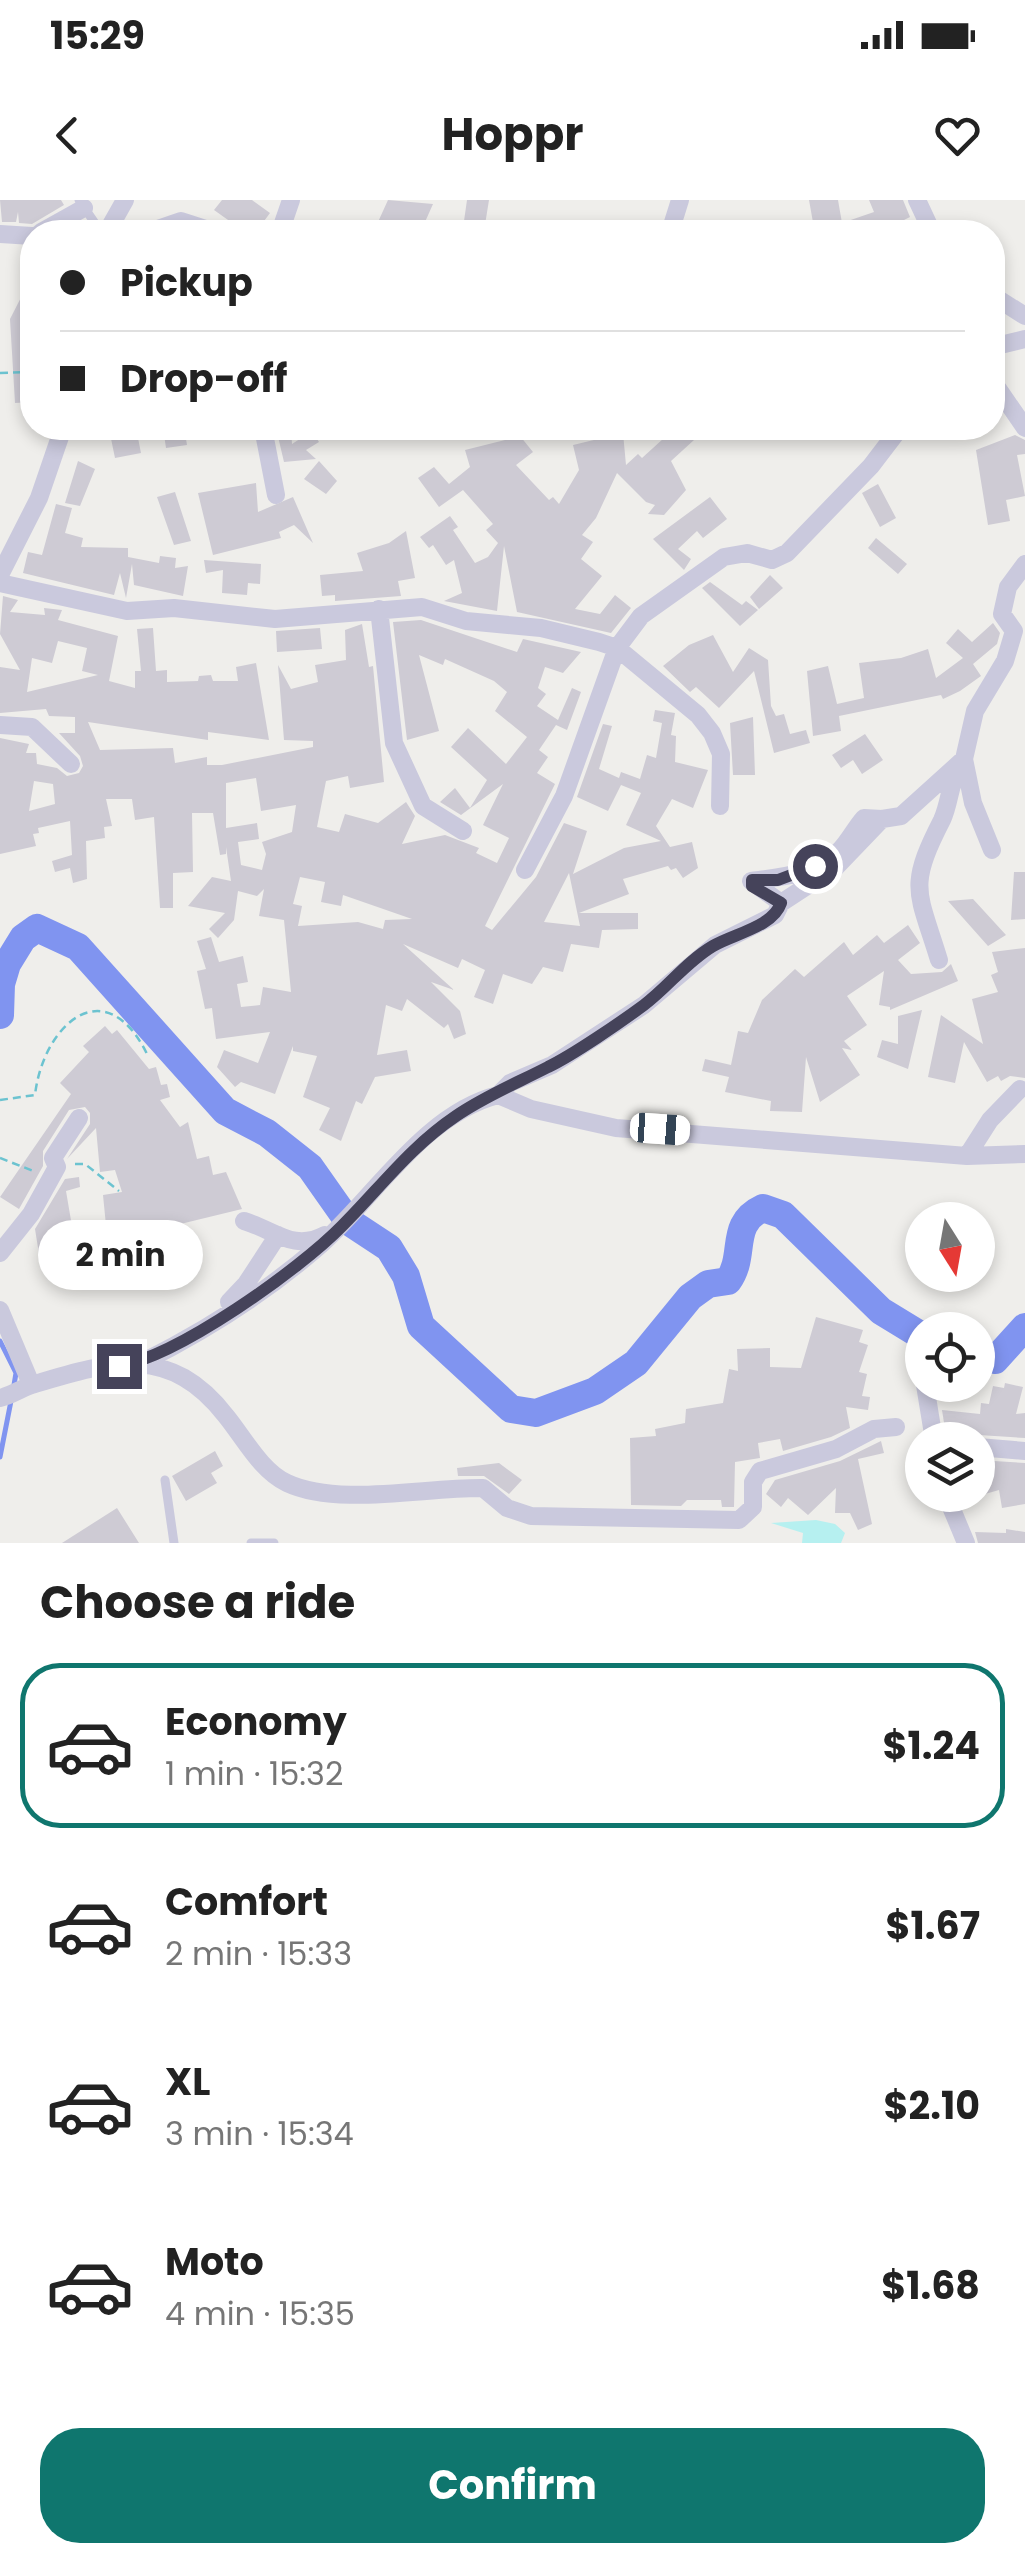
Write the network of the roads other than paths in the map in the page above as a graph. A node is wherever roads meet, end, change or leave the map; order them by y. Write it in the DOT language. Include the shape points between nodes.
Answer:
graph roads {
  1 [pos="82,204"];
  2 [pos="59,220"];
  3 [pos="1005,399"];
  4 [pos="1025,428"];
  5 [pos="59,440"];
  6 [pos="265,440"];
  7 [pos="891,440"];
  8 [pos="276,495"];
  9 [pos="1025,564"];
  10 [pos="0,579"];
  11 [pos="379,610"];
  12 [pos="617,648"];
  13 [pos="0,726"];
  14 [pos="964,759"];
  15 [pos="71,764"];
  16 [pos="720,806"];
  17 [pos="882,819"];
  18 [pos="463,832"];
  19 [pos="992,850"];
  20 [pos="525,870"];
  21 [pos="781,903"];
  22 [pos="939,960"];
  23 [pos="1020,1089"];
  24 [pos="498,1095"];
  25 [pos="80,1118"];
  26 [pos="1025,1154"];
  27 [pos="967,1156"];
  28 [pos="244,1220"];
  29 [pos="343,1225"];
  30 [pos="278,1235"];
  31 [pos="0,1253"];
  32 [pos="0,1310"];
  33 [pos="208,1324"];
  34 [pos="142,1362"];
  35 [pos="32,1384"];
  36 [pos="0,1398"];
  37 [pos="896,1428"];
  38 [pos="995,1449"];
  39 [pos="1025,1452"];
  40 [pos="165,1480"];
  41 [pos="953,1512"];
  42 [pos="174,1543"];
  43 [pos="251,1543"];
  44 [pos="274,1543"];
  45 [pos="966,1543"];
  1 -- 2 [label="street"];
  3 -- 4 [label="street"];
  5 -- 10 [label="street"];
  6 -- 8 [label="street"];
  7 -- 12 [label="street" via="787,553 772,560 747,553 716,561 641,616"];
  9 -- 14 [label="street" via="1004,602 1002,614 1014,631 1006,661 976,711"];
  10 -- 11 [label="street" via="127,611 174,608 275,619"];
  11 -- 12 [label="street" via="422,607"];
  11 -- 18 [label="street" via="394,742 423,806"];
  12 -- 16 [label="street" via="712,732 721,754"];
  12 -- 20 [label="street" via="564,796"];
  13 -- 15 [label="street" via="32,727"];
  14 -- 17 [label="street" via="901,816"];
  14 -- 19 [label="street" via="972,803"];
  14 -- 22 [label="street" via="920,863 917,888"];
  17 -- 21 [label="street" via="836,868"];
  17 -- 21 [label="street" via="864,818 843,848 815,866 778,880 751,881"];
  21 -- 24 [label="street" via="775,915 693,960 644,1005"];
  23 -- 27 [label="street"];
  24 -- 27 [label="street" via="616,1128"];
  24 -- 29 [label="street" via="410,1150"];
  25 -- 31 [label="street" via="54,1158 58,1167 44,1192"];
  26 -- 27 [label="street"];
  28 -- 30 [label="street"];
  29 -- 30 [label="street" via="311,1242"];
  29 -- 33 [label="street" via="296,1266"];
  30 -- 33 [label="street" via="246,1284"];
  32 -- 35 [label="street"];
  33 -- 34 [label="street"];
  34 -- 35 [label="street"];
  34 -- 37 [label="street" via="186,1375 271,1474 312,1492 483,1488 507,1508 552,1518 733,1521 750,1512 760,1471 836,1449 874,1429"];
  35 -- 36 [label="street"];
  38 -- 39 [label="street"];
  40 -- 42 [label="lane"];
  41 -- 45 [label="street"];
  43 -- 44 [label="lane"];
}
